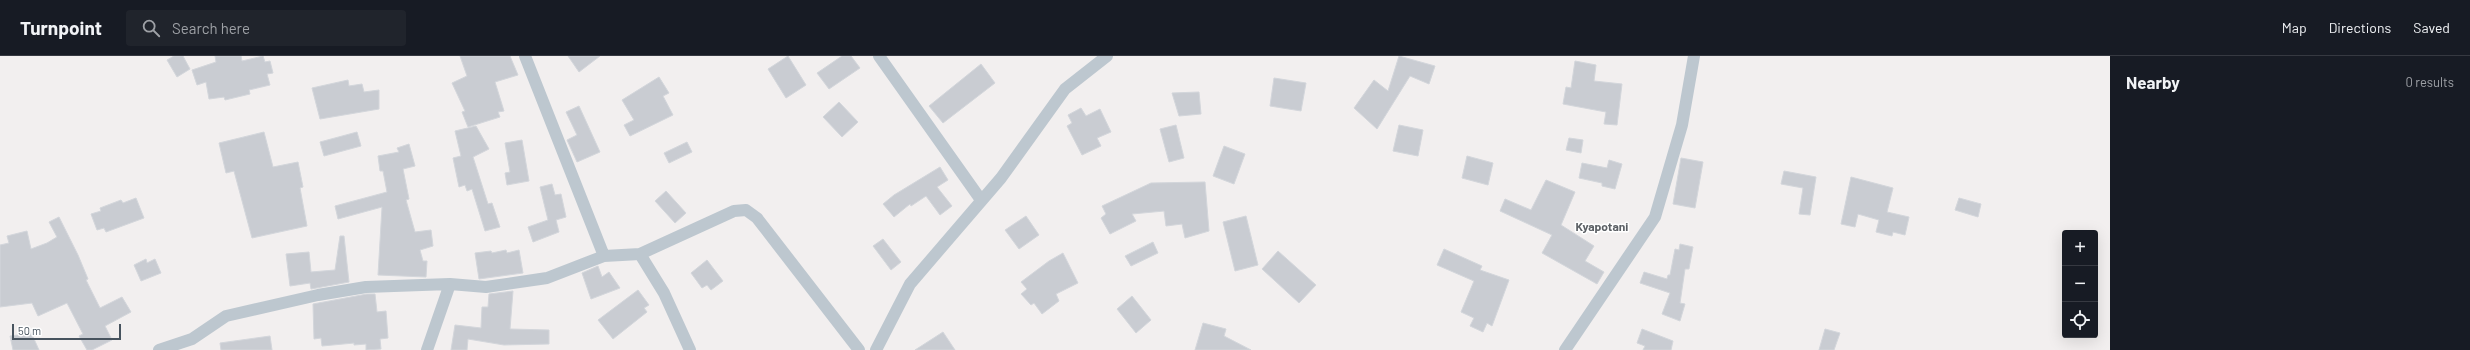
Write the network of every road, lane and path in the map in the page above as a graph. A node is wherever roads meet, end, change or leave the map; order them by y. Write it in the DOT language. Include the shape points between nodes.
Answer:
graph roads {
  1 [pos="525,56"];
  2 [pos="879,56"];
  3 [pos="1107,56"];
  4 [pos="1694,56"];
  5 [pos="981,200"];
  6 [pos="640,254"];
  7 [pos="604,256"];
  8 [pos="450,284"];
  9 [pos="159,350"];
  10 [pos="427,350"];
  11 [pos="690,350"];
  12 [pos="859,350"];
  13 [pos="876,350"];
  14 [pos="1566,350"];
  1 -- 7 [label="street"];
  2 -- 5 [label="street"];
  3 -- 5 [label="street" via="1065,89 1001,178"];
  4 -- 14 [label="street" via="1682,125 1655,217"];
  5 -- 13 [label="street" via="910,284"];
  6 -- 7 [label="street"];
  6 -- 11 [label="street" via="664,293"];
  6 -- 12 [label="street" via="734,211 746,210 758,218"];
  7 -- 8 [label="street" via="547,278 486,288"];
  8 -- 9 [label="street" via="366,286 254,309 226,316 192,339"];
  8 -- 10 [label="street"];
}
